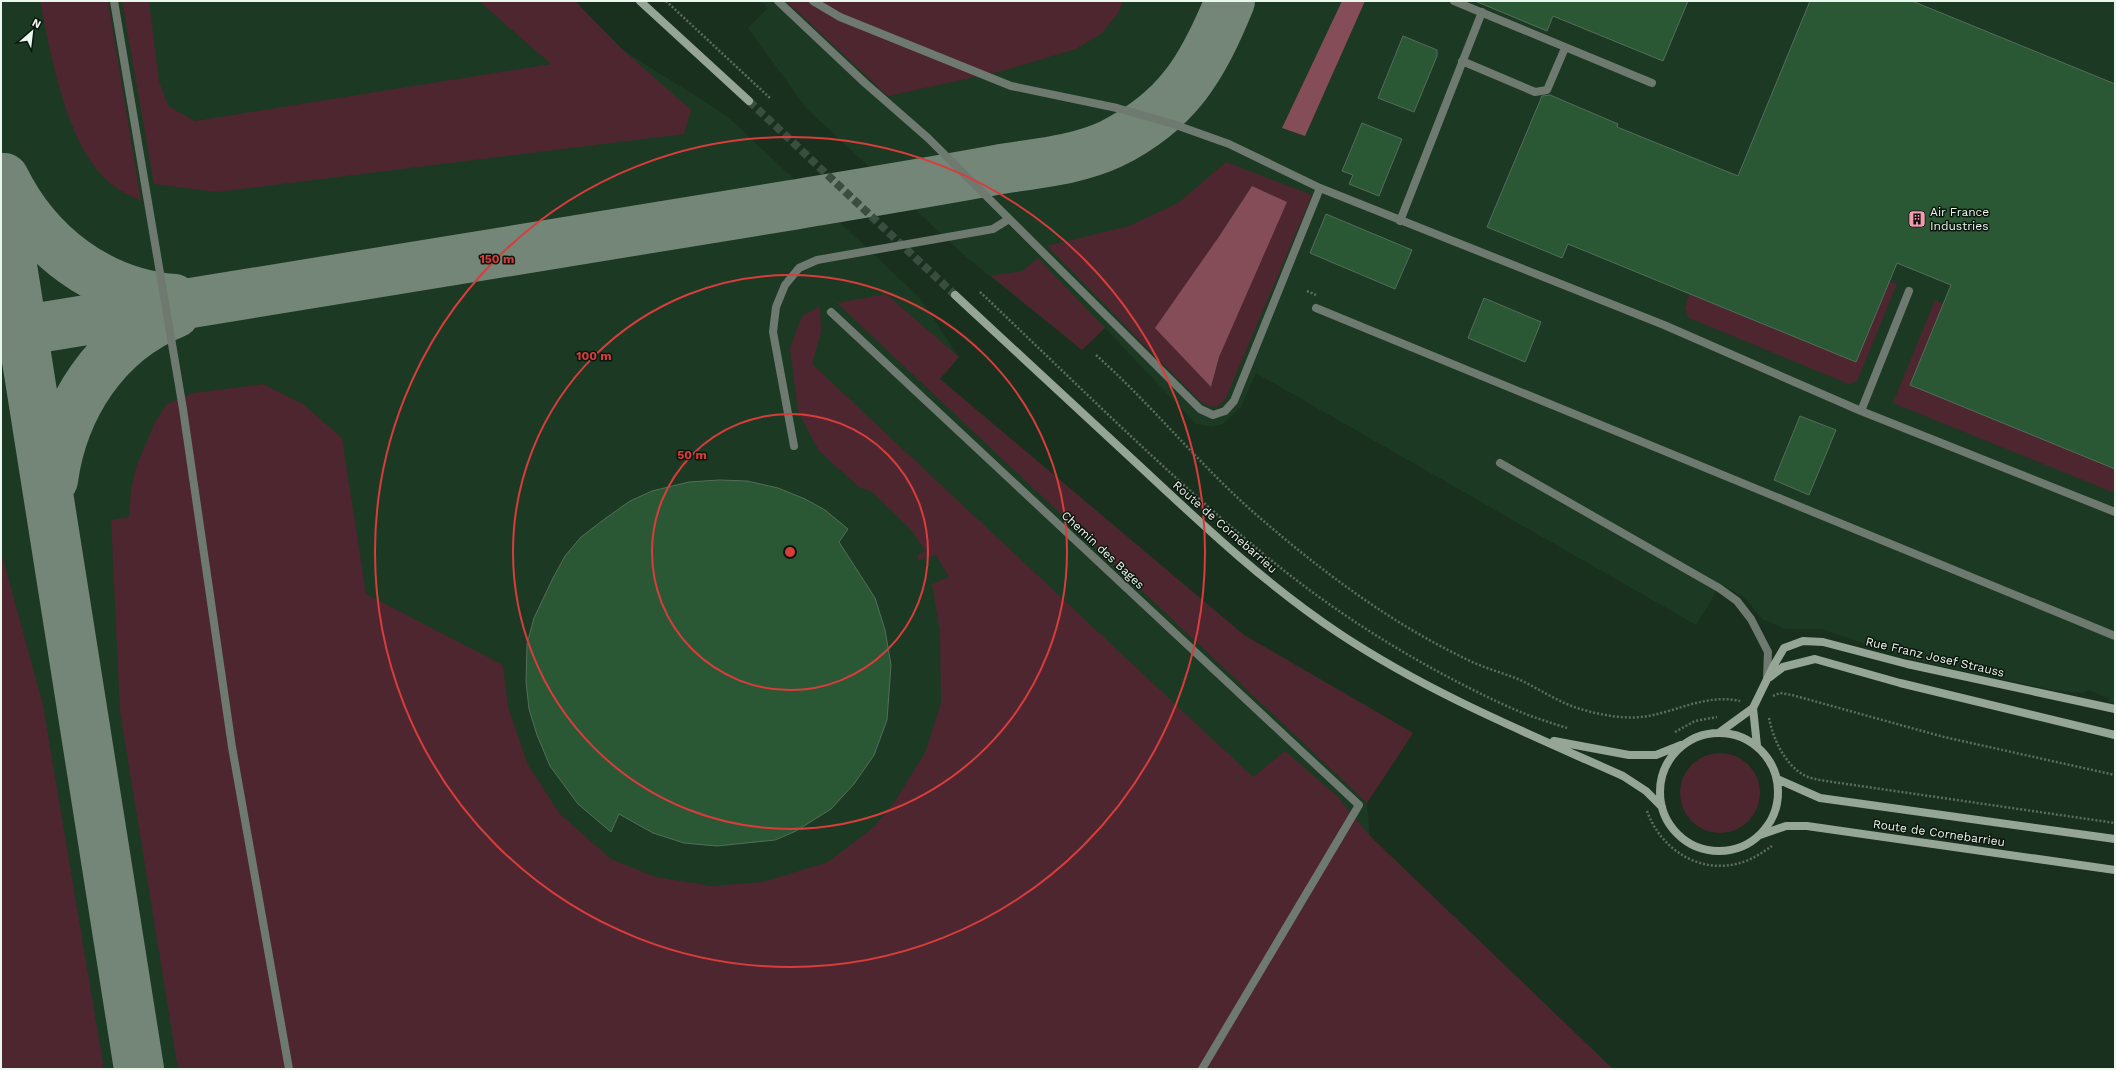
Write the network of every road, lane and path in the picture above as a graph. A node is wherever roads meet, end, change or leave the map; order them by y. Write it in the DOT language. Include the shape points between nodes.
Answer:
graph roads {
  1 [pos="114,1"];
  2 [pos="640,1"];
  3 [pos="666,1"];
  4 [pos="778,1"];
  5 [pos="813,1"];
  6 [pos="1454,1"];
  7 [pos="1482,12"];
  8 [pos="1565,48"];
  9 [pos="1462,61"];
  10 [pos="1652,83"];
  11 [pos="771,99"];
  12 [pos="749,101"];
  13 [pos="1320,188"];
  14 [pos="1009,219"];
  15 [pos="1400,221"];
  16 [pos="1909,291"];
  17 [pos="980,292"];
  18 [pos="955,295"];
  19 [pos="1316,308"];
  20 [pos="831,312"];
  21 [pos="1096,355"];
  22 [pos="1861,411"];
  23 [pos="794,446"];
  24 [pos="1500,463"];
  25 [pos="2115,512"];
  26 [pos="2115,636"];
  27 [pos="1767,678"];
  28 [pos="1740,701"];
  29 [pos="1770,701"];
  30 [pos="1737,705"];
  31 [pos="1753,708"];
  32 [pos="2115,709"];
  33 [pos="1718,717"];
  34 [pos="1568,729"];
  35 [pos="1720,732"];
  36 [pos="1673,733"];
  37 [pos="2115,735"];
  38 [pos="1537,737"];
  39 [pos="1684,744"];
  40 [pos="1757,746"];
  41 [pos="2115,775"];
  42 [pos="1777,779"];
  43 [pos="1662,807"];
  44 [pos="2115,823"];
  45 [pos="1760,835"];
  46 [pos="2115,839"];
  47 [pos="2115,870"];
  48 [pos="288,1069"];
  49 [pos="1202,1069"];
  1 -- 48 [label="lane" via="183,409 232,747"];
  2 -- 12 [label="main road"];
  3 -- 11 [label="path"];
  4 -- 14 [label="lane" via="928,138"];
  5 -- 13 [label="lane" via="840,17 981,75 1011,86 1117,108 1173,124 1229,144"];
  6 -- 7 [label="lane"];
  7 -- 8 [label="lane"];
  7 -- 9 [label="lane"];
  8 -- 9 [label="lane" via="1547,90 1542,92 1535,92"];
  8 -- 10 [label="lane"];
  9 -- 15 [label="lane"];
  13 -- 14 [label="lane" via="1234,401 1225,411 1213,415 1200,409"];
  13 -- 15 [label="lane"];
  14 -- 23 [label="lane" via="993,229 817,260 799,268 785,285 776,307 773,332"];
  15 -- 22 [label="lane" via="1664,325"];
  16 -- 22 [label="lane"];
  17 -- 34 [label="path" via="1189,490 1260,552 1390,644 1444,675 1512,708"];
  18 -- 38 [label="main road, Route de Cornebarrieu" via="1236,556 1292,600 1341,635 1405,673 1470,708"];
  19 -- 26 [label="lane"];
  20 -- 49 [label="lane, Chemin des Bages" via="1359,805"];
  21 -- 28 [label="path" via="1257,515 1352,591 1442,647 1478,665 1519,680 1555,699 1577,708 1605,714 1633,718 1710,700"];
  22 -- 25 [label="lane"];
  24 -- 27 [label="lane" via="1719,588 1737,602 1751,619 1768,652"];
  27 -- 31 [label="main road, Rue Franz Josef Strauss"];
  27 -- 32 [label="main road, Rue Franz Josef Strauss" via="1784,648 1803,641 1823,642 1907,664"];
  27 -- 37 [label="main road" via="1782,667 1815,659 1900,683"];
  28 -- 30 [label="path"];
  28 -- 31 [label="path"];
  29 -- 41 [label="path" via="1780,693 1792,695 1944,737"];
  31 -- 35 [label="main road, Rue Franz Josef Strauss"];
  31 -- 40 [label="main road"];
  31 -- 44 [label="path" via="1768,714 1772,732 1781,749 1790,762 1806,776 1826,782"];
  33 -- 36 [label="path" via="1695,721"];
  35 -- 39 [label="main road" via="1700,736"];
  35 -- 40 [label="main road" via="1740,736"];
  38 -- 39 [label="main road, Route de Cornebarrieu" via="1629,755 1656,755"];
  38 -- 43 [label="main road, Route de Cornebarrieu" via="1624,776 1646,791"];
  39 -- 43 [label="main road" via="1670,759 1663,773 1660,790"];
  40 -- 42 [label="main road" via="1770,761"];
  42 -- 45 [label="main road" via="1779,794 1776,810 1770,824"];
  42 -- 46 [label="main road, Route de Cornebarrieu" via="1820,798"];
  43 -- 45 [label="main road" via="1670,825 1685,840 1703,849 1730,850 1743,846"];
  45 -- 47 [label="main road, Route de Cornebarrieu" via="1786,826 1806,826"];
}
